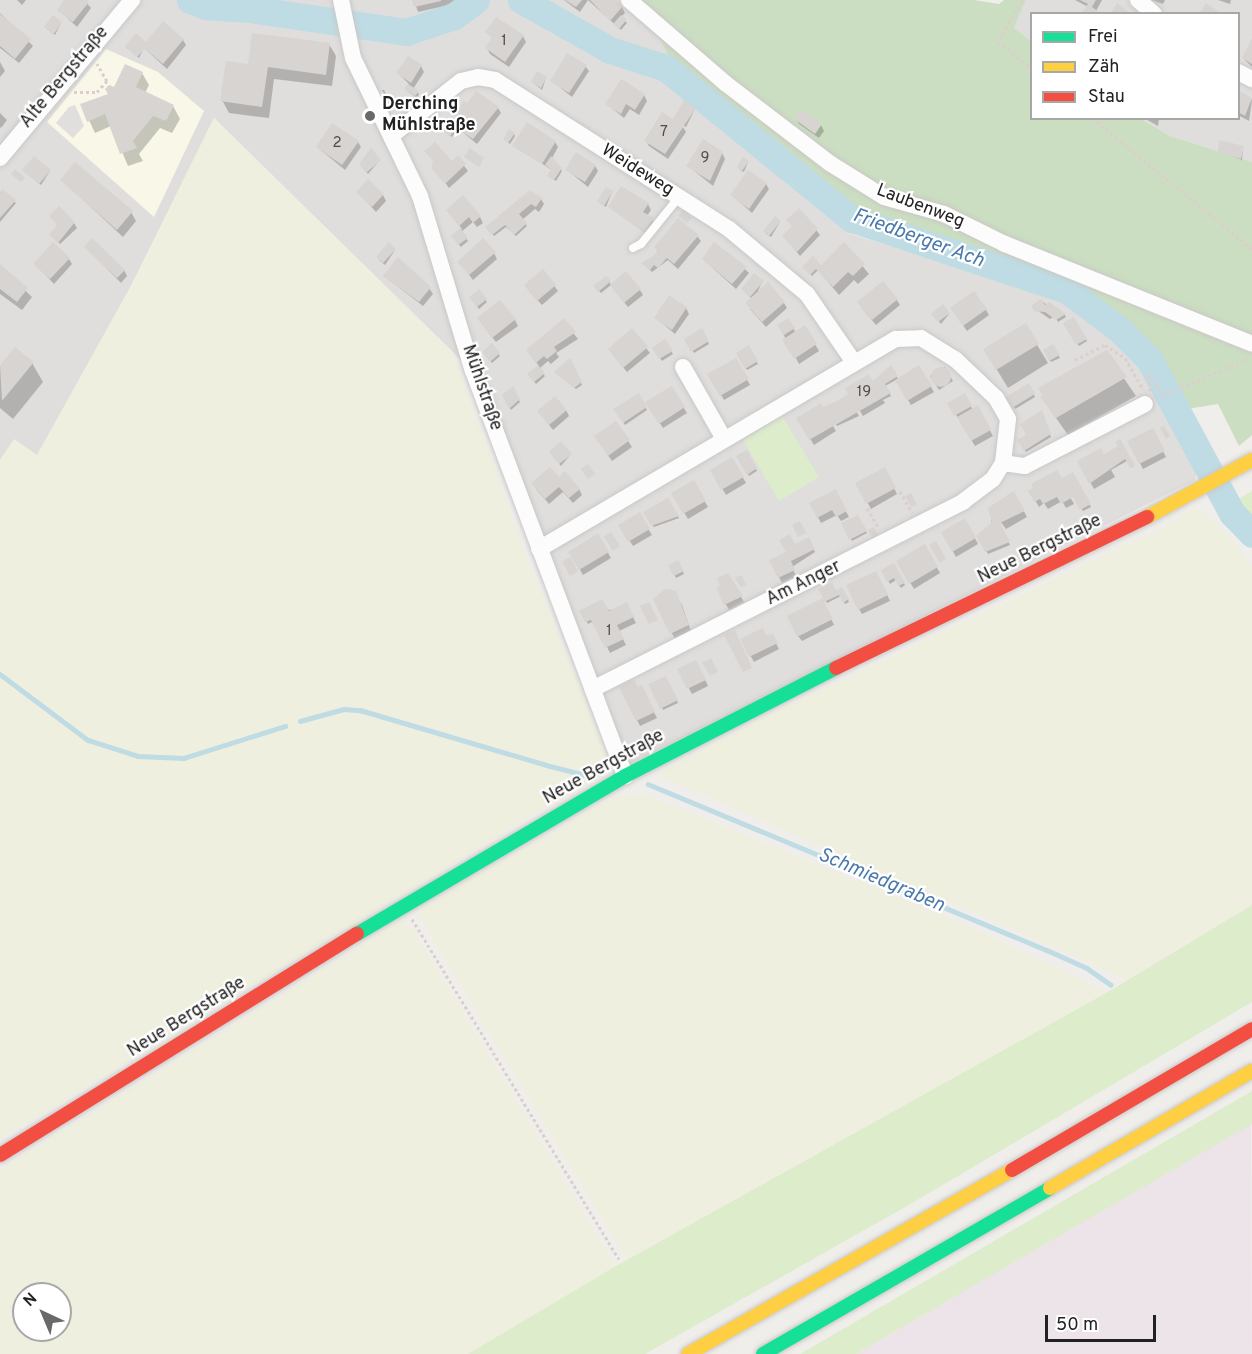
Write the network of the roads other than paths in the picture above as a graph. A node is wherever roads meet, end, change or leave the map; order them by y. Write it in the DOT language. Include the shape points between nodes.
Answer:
graph roads {
  1 [pos="132,0"];
  2 [pos="629,0"];
  3 [pos="1138,0"];
  4 [pos="343,7"];
  5 [pos="1152,12"];
  6 [pos="392,136"];
  7 [pos="0,158"];
  8 [pos="679,197"];
  9 [pos="633,248"];
  10 [pos="1252,344"];
  11 [pos="853,361"];
  12 [pos="683,367"];
  13 [pos="1147,403"];
  14 [pos="724,439"];
  15 [pos="1252,460"];
  16 [pos="1003,463"];
  17 [pos="539,549"];
  18 [pos="592,689"];
  19 [pos="625,776"];
  20 [pos="1252,1029"];
  21 [pos="1252,1071"];
  22 [pos="0,1155"];
  23 [pos="688,1354"];
  24 [pos="763,1354"];
  1 -- 7 [label="street, Alte Bergstraße"];
  2 -- 10 [label="street, Laubenweg" via="831,164 884,197 944,214 1005,244"];
  3 -- 5 [label="street"];
  4 -- 6 [label="street, Mühlstraße" via="353,58"];
  6 -- 8 [label="street, Weideweg" via="461,81 478,77 495,80"];
  6 -- 17 [label="street, Mühlstraße" via="420,196 473,372"];
  8 -- 9 [label="lane" via="641,244"];
  8 -- 11 [label="street, Weideweg" via="729,229 794,281 819,309"];
  11 -- 14 [label="street"];
  11 -- 16 [label="street" via="896,339 912,336 955,358 1003,408 1008,432"];
  12 -- 14 [label="street"];
  13 -- 16 [label="street" via="1025,466"];
  14 -- 17 [label="street"];
  15 -- 19 [label="main road, Neue Bergstraße" via="1204,489 754,708"];
  16 -- 18 [label="street, Am Anger" via="979,491 919,526"];
  17 -- 18 [label="street, Mühlstraße"];
  18 -- 19 [label="street, Mühlstraße"];
  19 -- 22 [label="main road, Neue Bergstraße" via="404,905"];
  20 -- 23 [label="main road" via="923,1223"];
  21 -- 24 [label="main road"];
}
